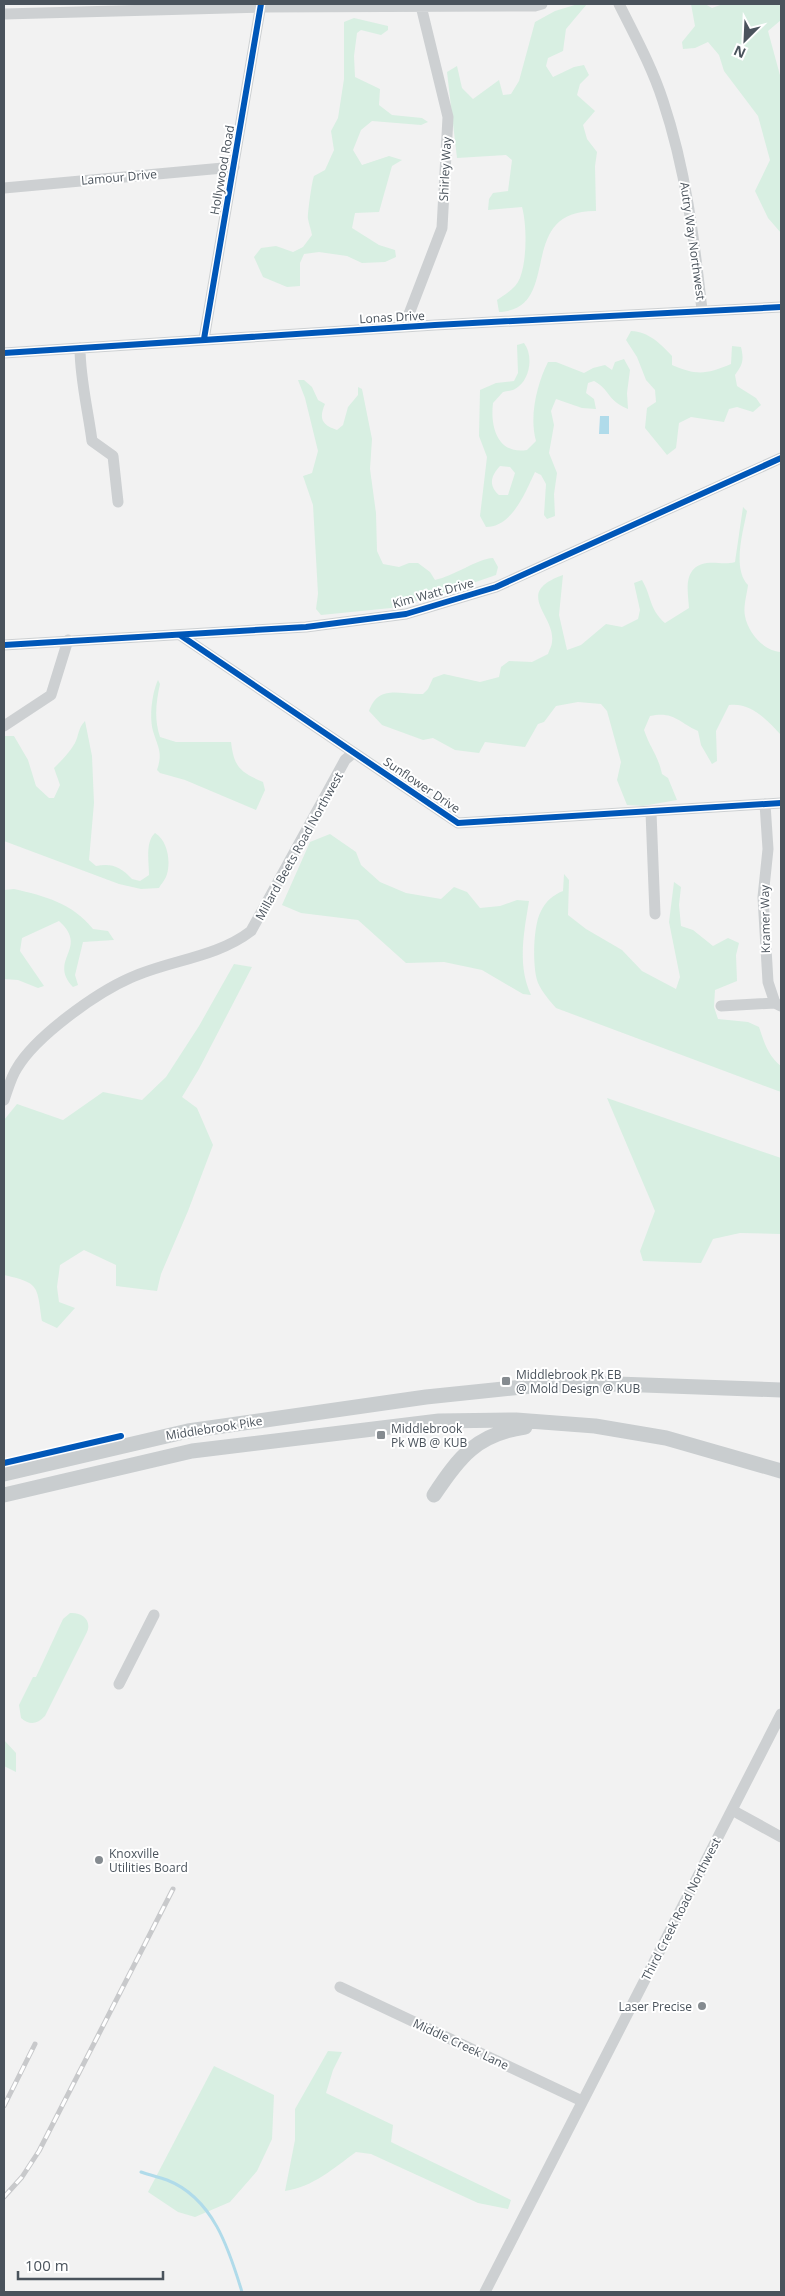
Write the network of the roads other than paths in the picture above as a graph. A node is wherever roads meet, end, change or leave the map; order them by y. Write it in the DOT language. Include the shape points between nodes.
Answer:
graph roads {
  1 [pos="542,4"];
  2 [pos="619,4"];
  3 [pos="261,5"];
  4 [pos="421,6"];
  5 [pos="4,14"];
  6 [pos="234,167"];
  7 [pos="4,188"];
  8 [pos="781,307"];
  9 [pos="702,310"];
  10 [pos="404,327"];
  11 [pos="204,339"];
  12 [pos="80,348"];
  13 [pos="4,353"];
  14 [pos="781,458"];
  15 [pos="118,502"];
  16 [pos="180,635"];
  17 [pos="68,640"];
  18 [pos="4,644"];
  19 [pos="4,726"];
  20 [pos="353,753"];
  21 [pos="781,803"];
  22 [pos="765,804"];
  23 [pos="651,812"];
  24 [pos="655,914"];
  25 [pos="778,1005"];
  26 [pos="721,1006"];
  27 [pos="4,1100"];
  28 [pos="781,1390"];
  29 [pos="556,1423"];
  30 [pos="781,1471"];
  31 [pos="4,1474"];
  32 [pos="4,1495"];
  33 [pos="434,1495"];
  34 [pos="154,1615"];
  35 [pos="120,1684"];
  36 [pos="781,1714"];
  37 [pos="732,1810"];
  38 [pos="781,1837"];
  39 [pos="340,1987"];
  40 [pos="582,2101"];
  41 [pos="485,2292"];
  1 -- 4 [label="street"];
  2 -- 9 [label="street, Autry Way Northwest" via="649,65 679,156 690,208"];
  3 -- 4 [label="street"];
  3 -- 5 [label="street"];
  3 -- 6 [label="street, Hollywood Road"];
  4 -- 10 [label="street, Shirley Way" via="448,116 442,228"];
  6 -- 7 [label="street, Lamour Drive"];
  6 -- 11 [label="street, Hollywood Road"];
  8 -- 9 [label="street, Lonas Drive"];
  9 -- 10 [label="street, Lonas Drive"];
  10 -- 11 [label="street, Lonas Drive"];
  11 -- 12 [label="street, Lonas Drive"];
  12 -- 13 [label="street, Lonas Drive"];
  12 -- 15 [label="street" via="92,441 114,456"];
  14 -- 16 [label="street, Kim Watt Drive" via="496,587 406,614 306,627"];
  16 -- 17 [label="street, Kim Watt Drive"];
  16 -- 20 [label="street, Sunflower Drive"];
  17 -- 18 [label="street, Kim Watt Drive"];
  17 -- 19 [label="street" via="51,695"];
  20 -- 23 [label="street, Sunflower Drive" via="458,824"];
  20 -- 27 [label="street, Millard Beets Road Northwest" via="345,760 251,931 230,945 130,978 87,1003 49,1032 23,1060"];
  21 -- 22 [label="street, Sunflower Drive"];
  22 -- 23 [label="street, Sunflower Drive"];
  22 -- 25 [label="street, Kramer Way" via="768,849 762,897 768,982"];
  23 -- 24 [label="street"];
  25 -- 26 [label="street"];
  28 -- 31 [label="main road, Middlebrook Pike" via="617,1384 542,1385 426,1397 188,1431"];
  29 -- 30 [label="main road" via="666,1438"];
  29 -- 32 [label="main road, Middlebrook Pike" via="516,1420 418,1422 192,1451"];
  29 -- 33 [label="main road" via="510,1430 487,1438 466,1452"];
  34 -- 35 [label="street"];
  36 -- 37 [label="street, Third Creek Road Northwest"];
  37 -- 38 [label="street"];
  37 -- 40 [label="street, Third Creek Road Northwest"];
  39 -- 40 [label="street, Middle Creek Lane"];
  40 -- 41 [label="street, Third Creek Road Northwest"];
}
